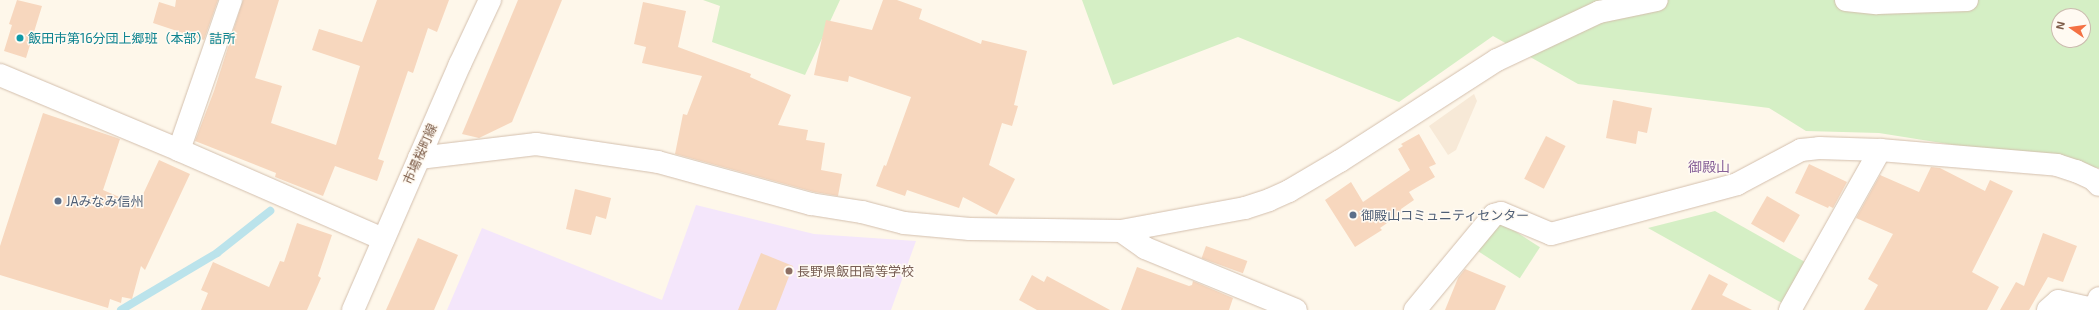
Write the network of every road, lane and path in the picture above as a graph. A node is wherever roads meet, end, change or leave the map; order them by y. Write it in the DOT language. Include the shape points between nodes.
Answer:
graph roads {
  1 [pos="231,0"];
  2 [pos="490,0"];
  3 [pos="1657,0"];
  4 [pos="1846,0"];
  5 [pos="1967,0"];
  6 [pos="0,75"];
  7 [pos="179,150"];
  8 [pos="1880,150"];
  9 [pos="419,158"];
  10 [pos="2099,185"];
  11 [pos="1121,231"];
  12 [pos="383,239"];
  13 [pos="2099,298"];
  14 [pos="352,310"];
  15 [pos="1296,310"];
  16 [pos="1415,310"];
  17 [pos="1790,310"];
  18 [pos="2048,310"];
  1 -- 7 [label="street"];
  2 -- 9 [label="street, 市場桜町線"];
  3 -- 11 [label="street" via="1599,12 1497,60 1340,161 1276,197 1245,208"];
  4 -- 5 [label="street" via="1877,3"];
  6 -- 7 [label="street"];
  7 -- 12 [label="street"];
  8 -- 10 [label="street" via="2057,166 2076,171 2093,179"];
  8 -- 16 [label="street" via="1801,150 1737,184 1551,234 1501,213 1494,215"];
  8 -- 17 [label="street"];
  9 -- 11 [label="street" via="536,144 658,162 811,204 862,212 904,223 970,229"];
  9 -- 12 [label="street, 市場桜町線"];
  11 -- 15 [label="street" via="1145,248"];
  12 -- 14 [label="street, 市場桜町線"];
  13 -- 18 [label="street" via="2096,305 2088,308 2058,301"];
}
